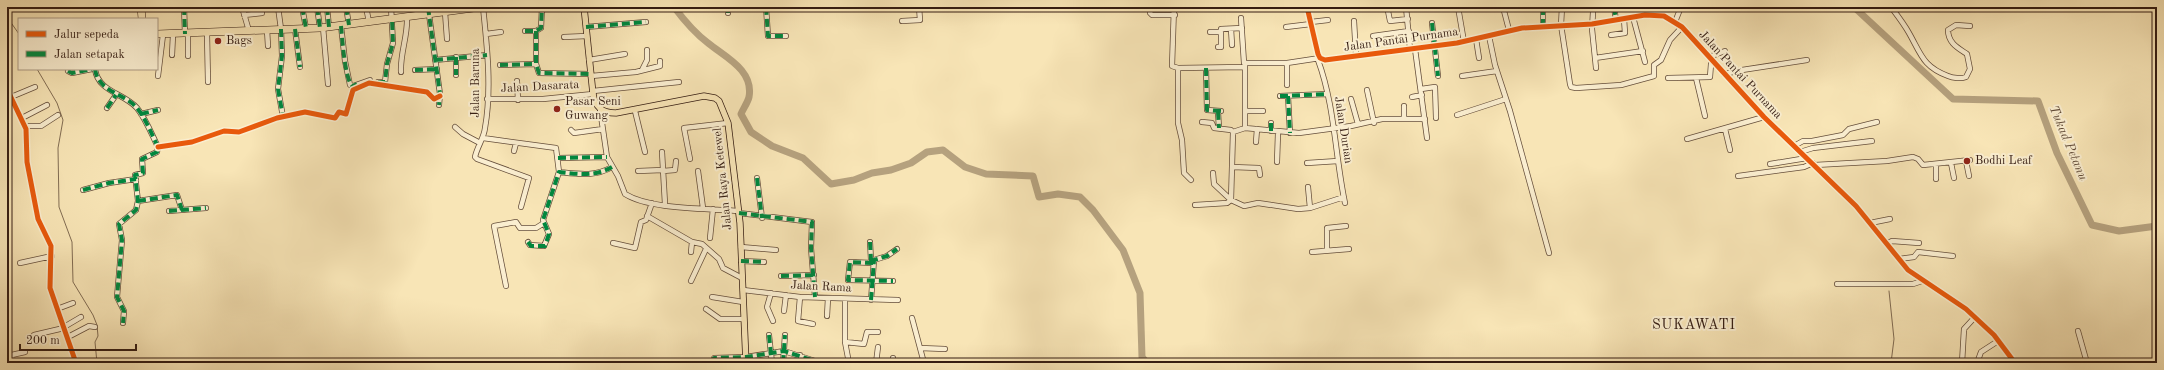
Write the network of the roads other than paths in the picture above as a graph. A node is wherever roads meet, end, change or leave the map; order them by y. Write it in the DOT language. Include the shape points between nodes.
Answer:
graph roads {
  1 [pos="141,7"];
  2 [pos="184,7"];
  3 [pos="242,7"];
  4 [pos="278,7"];
  5 [pos="302,7"];
  6 [pos="317,7"];
  7 [pos="327,7"];
  8 [pos="346,7"];
  9 [pos="366,7"];
  10 [pos="391,7"];
  11 [pos="482,7"];
  12 [pos="542,7"];
  13 [pos="584,7"];
  14 [pos="728,7"];
  15 [pos="919,7"];
  16 [pos="1150,7"];
  17 [pos="1174,7"];
  18 [pos="1307,7"];
  19 [pos="1406,7"];
  20 [pos="1425,7"];
  21 [pos="1458,7"];
  22 [pos="1502,7"];
  23 [pos="1543,7"];
  24 [pos="1562,7"];
  25 [pos="1614,7"];
  26 [pos="1681,7"];
  27 [pos="1891,7"];
  28 [pos="766,8"];
  29 [pos="784,9"];
  30 [pos="448,10"];
  31 [pos="429,11"];
  32 [pos="1388,11"];
  33 [pos="1593,12"];
  34 [pos="262,13"];
  35 [pos="728,13"];
  36 [pos="244,15"];
  37 [pos="1174,15"];
  38 [pos="407,17"];
  39 [pos="1634,17"];
  40 [pos="142,18"];
  41 [pos="1241,18"];
  42 [pos="392,19"];
  43 [pos="1408,19"];
  44 [pos="1624,19"];
  45 [pos="1328,20"];
  46 [pos="1616,20"];
  47 [pos="902,21"];
  48 [pos="1354,21"];
  49 [pos="370,22"];
  50 [pos="646,22"];
  51 [pos="1432,22"];
  52 [pos="1675,22"];
  53 [pos="1311,23"];
  54 [pos="1592,24"];
  55 [pos="349,25"];
  56 [pos="1561,25"];
  57 [pos="341,26"];
  58 [pos="1543,26"];
  59 [pos="1970,26"];
  60 [pos="324,27"];
  61 [pos="586,27"];
  62 [pos="1286,27"];
  63 [pos="1682,27"];
  64 [pos="306,28"];
  65 [pos="1242,28"];
  66 [pos="281,29"];
  67 [pos="295,29"];
  68 [pos="1231,29"];
  69 [pos="267,30"];
  70 [pos="1509,30"];
  71 [pos="249,31"];
  72 [pos="525,31"];
  73 [pos="536,31"];
  74 [pos="1409,31"];
  75 [pos="501,32"];
  76 [pos="1210,32"];
  77 [pos="1220,32"];
  78 [pos="187,34"];
  79 [pos="207,34"];
  80 [pos="486,34"];
  81 [pos="160,35"];
  82 [pos="173,35"];
  83 [pos="1611,35"];
  84 [pos="587,36"];
  85 [pos="786,36"];
  86 [pos="1373,36"];
  87 [pos="1489,36"];
  88 [pos="564,37"];
  89 [pos="447,39"];
  90 [pos="1476,39"];
  91 [pos="1464,42"];
  92 [pos="1232,45"];
  93 [pos="268,46"];
  94 [pos="1435,46"];
  95 [pos="1218,47"];
  96 [pos="1412,49"];
  97 [pos="647,50"];
  98 [pos="1643,51"];
  99 [pos="1725,51"];
  100 [pos="625,54"];
  101 [pos="172,55"];
  102 [pos="487,55"];
  103 [pos="188,56"];
  104 [pos="456,56"];
  105 [pos="1356,56"];
  106 [pos="1709,57"];
  107 [pos="1479,58"];
  108 [pos="1595,58"];
  109 [pos="1319,59"];
  110 [pos="435,60"];
  111 [pos="589,60"];
  112 [pos="1807,60"];
  113 [pos="660,61"];
  114 [pos="1645,62"];
  115 [pos="1714,62"];
  116 [pos="1287,63"];
  117 [pos="536,64"];
  118 [pos="500,65"];
  119 [pos="1245,65"];
  120 [pos="300,67"];
  121 [pos="1178,68"];
  122 [pos="1206,68"];
  123 [pos="1596,68"];
  124 [pos="437,69"];
  125 [pos="88,70"];
  126 [pos="94,70"];
  127 [pos="415,70"];
  128 [pos="642,70"];
  129 [pos="68,71"];
  130 [pos="1497,71"];
  131 [pos="401,72"];
  132 [pos="1724,74"];
  133 [pos="456,75"];
  134 [pos="590,75"];
  135 [pos="158,76"];
  136 [pos="1438,76"];
  137 [pos="1462,76"];
  138 [pos="1668,78"];
  139 [pos="1696,78"];
  140 [pos="517,80"];
  141 [pos="208,82"];
  142 [pos="679,82"];
  143 [pos="328,84"];
  144 [pos="1287,85"];
  145 [pos="35,87"];
  146 [pos="7,89"];
  147 [pos="1421,89"];
  148 [pos="1367,90"];
  149 [pos="593,92"];
  150 [pos="1327,94"];
  151 [pos="116,95"];
  152 [pos="1422,95"];
  153 [pos="440,96"];
  154 [pos="1280,96"];
  155 [pos="1288,96"];
  156 [pos="1412,97"];
  157 [pos="11,98"];
  158 [pos="487,99"];
  159 [pos="1351,99"];
  160 [pos="1506,99"];
  161 [pos="518,100"];
  162 [pos="47,105"];
  163 [pos="439,105"];
  164 [pos="1404,106"];
  165 [pos="107,108"];
  166 [pos="158,110"];
  167 [pos="600,110"];
  168 [pos="635,111"];
  169 [pos="1245,111"];
  170 [pos="1263,111"];
  171 [pos="141,114"];
  172 [pos="58,115"];
  173 [pos="1457,115"];
  174 [pos="1705,116"];
  175 [pos="283,117"];
  176 [pos="1764,117"];
  177 [pos="22,118"];
  178 [pos="1436,118"];
  179 [pos="1404,119"];
  180 [pos="1425,119"];
  181 [pos="1374,121"];
  182 [pos="1202,122"];
  183 [pos="1877,122"];
  184 [pos="728,123"];
  185 [pos="1271,123"];
  186 [pos="1358,124"];
  187 [pos="25,126"];
  188 [pos="455,127"];
  189 [pos="1218,128"];
  190 [pos="1246,128"];
  191 [pos="1334,128"];
  192 [pos="603,129"];
  193 [pos="1257,129"];
  194 [pos="1725,129"];
  195 [pos="571,130"];
  196 [pos="1271,131"];
  197 [pos="1233,132"];
  198 [pos="1278,133"];
  199 [pos="1290,134"];
  200 [pos="483,138"];
  201 [pos="1427,138"];
  202 [pos="1687,139"];
  203 [pos="1872,141"];
  204 [pos="1256,142"];
  205 [pos="480,143"];
  206 [pos="516,143"];
  207 [pos="1794,146"];
  208 [pos="158,147"];
  209 [pos="1730,150"];
  210 [pos="514,151"];
  211 [pos="645,152"];
  212 [pos="662,152"];
  213 [pos="1800,152"];
  214 [pos="607,157"];
  215 [pos="558,158"];
  216 [pos="1807,158"];
  217 [pos="690,159"];
  218 [pos="676,161"];
  219 [pos="1338,161"];
  220 [pos="1277,162"];
  221 [pos="1307,163"];
  222 [pos="1952,163"];
  223 [pos="1770,164"];
  224 [pos="1814,164"];
  225 [pos="1936,164"];
  226 [pos="612,167"];
  227 [pos="1232,167"];
  228 [pos="663,170"];
  229 [pos="638,171"];
  230 [pos="698,171"];
  231 [pos="559,172"];
  232 [pos="1213,173"];
  233 [pos="1260,175"];
  234 [pos="1738,176"];
  235 [pos="1969,176"];
  236 [pos="757,178"];
  237 [pos="1954,178"];
  238 [pos="136,179"];
  239 [pos="1191,180"];
  240 [pos="1936,180"];
  241 [pos="1308,187"];
  242 [pos="83,190"];
  243 [pos="1344,197"];
  244 [pos="1231,200"];
  245 [pos="138,201"];
  246 [pos="652,203"];
  247 [pos="665,204"];
  248 [pos="1345,204"];
  249 [pos="1195,206"];
  250 [pos="521,207"];
  251 [pos="206,208"];
  252 [pos="703,208"];
  253 [pos="713,208"];
  254 [pos="1310,208"];
  255 [pos="182,210"];
  256 [pos="169,211"];
  257 [pos="739,212"];
  258 [pos="647,216"];
  259 [pos="762,218"];
  260 [pos="1890,219"];
  261 [pos="544,223"];
  262 [pos="1870,223"];
  263 [pos="1346,226"];
  264 [pos="710,238"];
  265 [pos="528,242"];
  266 [pos="692,242"];
  267 [pos="870,242"];
  268 [pos="613,243"];
  269 [pos="1919,243"];
  270 [pos="1886,244"];
  271 [pos="741,248"];
  272 [pos="706,249"];
  273 [pos="897,249"];
  274 [pos="1349,249"];
  275 [pos="776,250"];
  276 [pos="1327,250"];
  277 [pos="691,252"];
  278 [pos="1312,252"];
  279 [pos="1549,253"];
  280 [pos="52,256"];
  281 [pos="1953,256"];
  282 [pos="1899,259"];
  283 [pos="741,261"];
  284 [pos="764,262"];
  285 [pos="874,262"];
  286 [pos="20,263"];
  287 [pos="814,275"];
  288 [pos="781,276"];
  289 [pos="742,278"];
  290 [pos="691,281"];
  291 [pos="893,281"];
  292 [pos="1922,281"];
  293 [pos="873,282"];
  294 [pos="1837,284"];
  295 [pos="506,286"];
  296 [pos="743,290"];
  297 [pos="771,293"];
  298 [pos="786,296"];
  299 [pos="712,297"];
  300 [pos="800,297"];
  301 [pos="815,297"];
  302 [pos="828,298"];
  303 [pos="845,299"];
  304 [pos="871,300"];
  305 [pos="898,300"];
  306 [pos="743,302"];
  307 [pos="73,303"];
  308 [pos="57,309"];
  309 [pos="706,309"];
  310 [pos="784,311"];
  311 [pos="827,316"];
  312 [pos="81,317"];
  313 [pos="1975,317"];
  314 [pos="912,318"];
  315 [pos="744,320"];
  316 [pos="773,321"];
  317 [pos="123,323"];
  318 [pos="813,324"];
  319 [pos="95,327"];
  320 [pos="64,328"];
  321 [pos="2078,331"];
  322 [pos="878,332"];
  323 [pos="34,335"];
  324 [pos="770,335"];
  325 [pos="784,335"];
  326 [pos="68,337"];
  327 [pos="845,342"];
  328 [pos="1998,342"];
  329 [pos="878,347"];
  330 [pos="920,348"];
  331 [pos="945,349"];
  332 [pos="784,351"];
  333 [pos="25,352"];
  334 [pos="772,353"];
  335 [pos="9,355"];
  336 [pos="800,355"];
  337 [pos="746,360"];
  338 [pos="12,363"];
  339 [pos="76,363"];
  340 [pos="713,363"];
  341 [pos="772,363"];
  342 [pos="783,363"];
  343 [pos="799,363"];
  344 [pos="828,363"];
  345 [pos="848,363"];
  346 [pos="876,363"];
  347 [pos="924,363"];
  348 [pos="1962,363"];
  349 [pos="1977,363"];
  350 [pos="2015,363"];
  351 [pos="2087,363"];
  1 -- 40 [label="highway"];
  2 -- 78 [label="street"];
  3 -- 36 [label="street"];
  4 -- 66 [label="street"];
  5 -- 64 [label="street"];
  6 -- 60 [label="street"];
  7 -- 60 [label="street"];
  8 -- 55 [label="street"];
  9 -- 49 [label="street"];
  10 -- 42 [label="street"];
  11 -- 30 [label="highway"];
  11 -- 80 [label="street, Jalan Baruna"];
  12 -- 73 [label="street" via="542,26"];
  13 -- 61 [label="main road"];
  14 -- 35 [label="street"];
  15 -- 47 [label="street" via="920,20"];
  16 -- 37 [label="street" via="1152,16"];
  17 -- 37 [label="street"];
  18 -- 53 [label="street"];
  19 -- 20 [label="street"];
  19 -- 43 [label="street"];
  21 -- 91 [label="street"];
  22 -- 70 [label="street"];
  23 -- 58 [label="street"];
  24 -- 56 [label="street"];
  25 -- 46 [label="street"];
  26 -- 52 [label="street"];
  27 -- 59 [label="street" via="1927,64 1951,77 1966,77 1970,69 1967,54 1956,48 1948,30 1956,25"];
  28 -- 29 [label="street"];
  28 -- 85 [label="street" via="768,36"];
  30 -- 31 [label="highway"];
  30 -- 89 [label="street"];
  31 -- 38 [label="highway"];
  31 -- 110 [label="street"];
  32 -- 43 [label="street" via="1390,21"];
  33 -- 54 [label="street"];
  34 -- 36 [label="street"];
  36 -- 71 [label="street"];
  37 -- 121 [label="street" via="1172,66"];
  38 -- 42 [label="highway"];
  38 -- 131 [label="street"];
  39 -- 44 [label="street, Jalan Pantai Purnama"];
  39 -- 52 [label="street, Jalan Pantai Purnama" via="1658,15"];
  39 -- 98 [label="street"];
  41 -- 65 [label="street"];
  42 -- 49 [label="highway"];
  42 -- 57 [label="street" via="393,43 384,82 369,80 351,86"];
  43 -- 74 [label="street"];
  44 -- 46 [label="street, Jalan Pantai Purnama"];
  44 -- 83 [label="street" via="1625,33"];
  45 -- 53 [label="street"];
  46 -- 54 [label="street, Jalan Pantai Purnama"];
  48 -- 105 [label="street"];
  49 -- 55 [label="highway"];
  50 -- 61 [label="street"];
  51 -- 94 [label="street"];
  52 -- 63 [label="street, Jalan Pantai Purnama"];
  53 -- 62 [label="street"];
  53 -- 109 [label="street"];
  54 -- 56 [label="street, Jalan Pantai Purnama"];
  54 -- 108 [label="street"];
  55 -- 57 [label="highway"];
  56 -- 58 [label="street, Jalan Pantai Purnama"];
  56 -- 63 [label="street" via="1570,86 1578,88 1621,85 1654,76 1654,65 1661,60 1670,40"];
  57 -- 60 [label="highway"];
  58 -- 70 [label="street, Jalan Pantai Purnama"];
  60 -- 64 [label="highway"];
  60 -- 143 [label="street"];
  61 -- 84 [label="main road"];
  63 -- 106 [label="street, Jalan Pantai Purnama"];
  64 -- 67 [label="highway"];
  65 -- 68 [label="street"];
  65 -- 119 [label="street"];
  66 -- 67 [label="highway"];
  66 -- 69 [label="highway"];
  66 -- 175 [label="street" via="278,95"];
  67 -- 120 [label="street"];
  68 -- 77 [label="street" via="1222,29"];
  68 -- 92 [label="street"];
  69 -- 71 [label="highway"];
  69 -- 93 [label="street"];
  70 -- 87 [label="street, Jalan Pantai Purnama"];
  71 -- 79 [label="highway"];
  72 -- 73 [label="street"];
  73 -- 117 [label="street"];
  74 -- 86 [label="street"];
  74 -- 96 [label="street"];
  75 -- 80 [label="street"];
  76 -- 77 [label="street"];
  77 -- 95 [label="street"];
  78 -- 79 [label="highway"];
  78 -- 82 [label="highway"];
  78 -- 103 [label="street"];
  79 -- 141 [label="street"];
  80 -- 102 [label="street, Jalan Baruna"];
  81 -- 82 [label="highway"];
  81 -- 135 [label="street"];
  82 -- 101 [label="street"];
  84 -- 88 [label="street"];
  84 -- 111 [label="main road"];
  87 -- 90 [label="street, Jalan Pantai Purnama"];
  87 -- 130 [label="street"];
  90 -- 91 [label="street, Jalan Pantai Purnama"];
  90 -- 107 [label="street"];
  91 -- 94 [label="street, Jalan Pantai Purnama"];
  94 -- 96 [label="street, Jalan Pantai Purnama"];
  94 -- 136 [label="street"];
  96 -- 105 [label="street, Jalan Pantai Purnama"];
  96 -- 147 [label="street"];
  97 -- 128 [label="street" via="647,60"];
  98 -- 108 [label="street"];
  98 -- 114 [label="street"];
  99 -- 106 [label="street"];
  100 -- 111 [label="street"];
  102 -- 104 [label="street"];
  102 -- 158 [label="street, Jalan Baruna"];
  104 -- 110 [label="street"];
  104 -- 133 [label="street"];
  105 -- 109 [label="street, Jalan Pantai Purnama"];
  106 -- 115 [label="street, Jalan Pantai Purnama"];
  108 -- 123 [label="street"];
  109 -- 116 [label="street, Jalan Pantai Purnama"];
  109 -- 150 [label="street, Jalan Durian"];
  110 -- 124 [label="street"];
  111 -- 134 [label="main road"];
  112 -- 132 [label="street"];
  113 -- 128 [label="street" via="660,66"];
  115 -- 132 [label="street, Jalan Pantai Purnama"];
  115 -- 139 [label="street" via="1711,64 1710,77"];
  116 -- 119 [label="street, Jalan Pantai Purnama"];
  116 -- 144 [label="street"];
  117 -- 118 [label="street"];
  117 -- 134 [label="street" via="539,73"];
  119 -- 122 [label="street, Jalan Pantai Purnama"];
  119 -- 169 [label="street"];
  121 -- 122 [label="street, Jalan Pantai Purnama"];
  121 -- 239 [label="street" via="1178,123 1184,173"];
  122 -- 189 [label="street" via="1207,110 1219,112"];
  124 -- 127 [label="street"];
  124 -- 153 [label="street"];
  125 -- 129 [label="street" via="72,73"];
  126 -- 151 [label="street" via="99,80"];
  128 -- 134 [label="street"];
  130 -- 137 [label="street"];
  130 -- 160 [label="street"];
  132 -- 176 [label="street, Jalan Pantai Purnama"];
  134 -- 149 [label="main road"];
  138 -- 139 [label="street"];
  139 -- 174 [label="street"];
  140 -- 161 [label="street"];
  142 -- 149 [label="street, Jalan Dasarata"];
  145 -- 157 [label="street"];
  146 -- 157 [label="street"];
  147 -- 152 [label="street"];
  147 -- 178 [label="street" via="1435,88"];
  148 -- 181 [label="street"];
  149 -- 161 [label="street, Jalan Dasarata" via="555,99"];
  149 -- 167 [label="main road"];
  150 -- 155 [label="street"];
  150 -- 191 [label="street, Jalan Durian"];
  151 -- 165 [label="street"];
  151 -- 171 [label="street" via="133,104"];
  152 -- 156 [label="street"];
  152 -- 180 [label="street"];
  153 -- 163 [label="street"];
  153 -- 175 [label="street" via="434,99 427,92 369,83 353,90 345,115 339,112 334,118 305,112"];
  154 -- 155 [label="street"];
  155 -- 199 [label="street"];
  157 -- 177 [label="street"];
  158 -- 161 [label="street, Jalan Dasarata"];
  158 -- 200 [label="street, Jalan Baruna"];
  159 -- 186 [label="street"];
  160 -- 173 [label="street"];
  160 -- 279 [label="street"];
  162 -- 177 [label="street"];
  164 -- 179 [label="street"];
  166 -- 171 [label="street"];
  167 -- 168 [label="main road, Jalan Raya Ketewel" via="609,113"];
  167 -- 192 [label="street"];
  168 -- 184 [label="main road, Jalan Raya Ketewel" via="710,96 722,105"];
  168 -- 211 [label="street"];
  169 -- 170 [label="street"];
  169 -- 190 [label="street"];
  171 -- 208 [label="street"];
  172 -- 187 [label="street" via="41,126"];
  175 -- 208 [label="street" via="239,132 224,131 185,144"];
  176 -- 194 [label="street"];
  176 -- 207 [label="street, Jalan Pantai Purnama"];
  177 -- 187 [label="street"];
  179 -- 180 [label="street"];
  179 -- 181 [label="street"];
  180 -- 201 [label="street"];
  181 -- 186 [label="street"];
  182 -- 189 [label="street" via="1212,122 1214,128"];
  183 -- 207 [label="street" via="1848,130 1843,135 1803,141"];
  184 -- 217 [label="street" via="684,128"];
  184 -- 257 [label="main road, Jalan Raya Ketewel"];
  185 -- 196 [label="street"];
  186 -- 191 [label="street"];
  187 -- 280 [label="street" via="27,162 38,219 50,241"];
  188 -- 205 [label="street"];
  189 -- 197 [label="street"];
  190 -- 193 [label="street"];
  190 -- 197 [label="street"];
  191 -- 199 [label="street"];
  191 -- 219 [label="street, Jalan Durian"];
  192 -- 195 [label="street" via="574,133"];
  192 -- 214 [label="street"];
  193 -- 196 [label="street"];
  193 -- 204 [label="street"];
  194 -- 202 [label="street"];
  194 -- 209 [label="street"];
  196 -- 198 [label="street"];
  197 -- 227 [label="street"];
  198 -- 199 [label="street"];
  198 -- 220 [label="street"];
  200 -- 205 [label="street, Jalan Baruna"];
  200 -- 206 [label="street"];
  203 -- 213 [label="street"];
  205 -- 250 [label="street, Jalan Baruna" via="476,158 529,178"];
  206 -- 210 [label="street"];
  206 -- 215 [label="street" via="554,146"];
  207 -- 213 [label="street, Jalan Pantai Purnama"];
  208 -- 238 [label="street" via="157,152 142,159 144,172 136,174"];
  212 -- 228 [label="street"];
  213 -- 216 [label="street, Jalan Pantai Purnama"];
  214 -- 215 [label="street"];
  214 -- 226 [label="street"];
  215 -- 231 [label="street"];
  216 -- 223 [label="street"];
  216 -- 224 [label="street, Jalan Pantai Purnama"];
  218 -- 228 [label="street" via="676,170"];
  219 -- 221 [label="street"];
  219 -- 243 [label="street, Jalan Durian"];
  222 -- 225 [label="street"];
  222 -- 235 [label="street" via="1968,161"];
  222 -- 237 [label="street"];
  224 -- 225 [label="street" via="1888,161 1913,157 1924,165"];
  224 -- 234 [label="street" via="1804,168"];
  224 -- 262 [label="street, Jalan Pantai Purnama"];
  225 -- 240 [label="street"];
  226 -- 231 [label="street" via="598,173"];
  226 -- 246 [label="street" via="625,194"];
  227 -- 233 [label="street" via="1259,168"];
  227 -- 244 [label="street"];
  228 -- 229 [label="street"];
  228 -- 247 [label="street"];
  230 -- 252 [label="street"];
  231 -- 261 [label="street"];
  232 -- 244 [label="street" via="1213,183"];
  236 -- 259 [label="street"];
  238 -- 242 [label="street"];
  238 -- 245 [label="street"];
  241 -- 254 [label="street"];
  243 -- 248 [label="street, Jalan Durian"];
  243 -- 254 [label="street"];
  244 -- 249 [label="street" via="1227,204"];
  244 -- 254 [label="street" via="1244,206 1258,203 1291,209"];
  245 -- 255 [label="street" via="177,195"];
  245 -- 317 [label="street" via="136,210 119,224 122,240 117,297 124,311"];
  246 -- 247 [label="street"];
  246 -- 258 [label="street"];
  247 -- 252 [label="street"];
  251 -- 255 [label="street"];
  252 -- 253 [label="street"];
  253 -- 257 [label="street"];
  253 -- 264 [label="street"];
  255 -- 256 [label="street"];
  257 -- 259 [label="street"];
  257 -- 271 [label="main road, Jalan Raya Ketewel"];
  258 -- 266 [label="street"];
  258 -- 268 [label="street" via="646,220 641,222 635,248"];
  259 -- 287 [label="street" via="812,222"];
  260 -- 262 [label="street"];
  261 -- 265 [label="street" via="549,234 545,246 530,246"];
  261 -- 295 [label="street" via="534,228 520,228 516,222 494,226"];
  262 -- 270 [label="street, Jalan Pantai Purnama"];
  263 -- 276 [label="street" via="1326,229"];
  266 -- 272 [label="street" via="700,243"];
  266 -- 277 [label="street"];
  267 -- 285 [label="street" via="871,260"];
  269 -- 270 [label="street" via="1892,241"];
  270 -- 282 [label="street, Jalan Pantai Purnama"];
  271 -- 275 [label="street"];
  271 -- 283 [label="main road, Jalan Raya Ketewel"];
  272 -- 289 [label="street" via="719,260 723,268"];
  272 -- 290 [label="street"];
  273 -- 285 [label="street"];
  274 -- 276 [label="street"];
  276 -- 278 [label="street"];
  280 -- 286 [label="street"];
  280 -- 308 [label="street" via="50,288"];
  281 -- 282 [label="street" via="1918,252 1914,257"];
  282 -- 292 [label="street, Jalan Pantai Purnama"];
  283 -- 284 [label="street"];
  283 -- 289 [label="main road, Jalan Raya Ketewel"];
  285 -- 293 [label="street"];
  285 -- 293 [label="street" via="850,262 848,278"];
  287 -- 288 [label="street"];
  287 -- 301 [label="street"];
  289 -- 296 [label="main road, Jalan Raya Ketewel"];
  291 -- 293 [label="street"];
  292 -- 294 [label="street" via="1913,284"];
  292 -- 313 [label="street, Jalan Pantai Purnama" via="1958,303"];
  293 -- 304 [label="street"];
  296 -- 297 [label="street, Jalan Rama"];
  296 -- 306 [label="main road, Jalan Raya Ketewel"];
  297 -- 298 [label="street, Jalan Rama"];
  297 -- 316 [label="street" via="767,307"];
  298 -- 300 [label="street, Jalan Rama"];
  298 -- 310 [label="street"];
  299 -- 306 [label="street"];
  300 -- 301 [label="street, Jalan Rama"];
  300 -- 318 [label="street" via="798,321"];
  301 -- 302 [label="street, Jalan Rama"];
  302 -- 303 [label="street, Jalan Rama"];
  302 -- 311 [label="street"];
  303 -- 304 [label="street, Jalan Rama"];
  303 -- 327 [label="street"];
  304 -- 305 [label="street, Jalan Rama"];
  306 -- 315 [label="main road, Jalan Raya Ketewel"];
  307 -- 308 [label="street"];
  308 -- 320 [label="street"];
  309 -- 315 [label="street" via="720,319"];
  312 -- 320 [label="street"];
  313 -- 328 [label="street, Jalan Pantai Purnama"];
  313 -- 348 [label="street" via="1964,329"];
  314 -- 330 [label="street"];
  315 -- 337 [label="main road, Jalan Raya Ketewel"];
  319 -- 326 [label="street" via="89,326"];
  320 -- 323 [label="street"];
  320 -- 326 [label="street"];
  321 -- 351 [label="street"];
  322 -- 327 [label="street" via="867,332 864,344"];
  324 -- 334 [label="street"];
  325 -- 332 [label="street"];
  326 -- 339 [label="street"];
  327 -- 345 [label="street"];
  328 -- 349 [label="street" via="1981,352"];
  328 -- 350 [label="street, Jalan Pantai Purnama"];
  329 -- 346 [label="street"];
  330 -- 331 [label="street"];
  330 -- 347 [label="street"];
  332 -- 334 [label="street"];
  332 -- 336 [label="street"];
  332 -- 342 [label="street"];
  333 -- 335 [label="street"];
  334 -- 337 [label="street"];
  334 -- 341 [label="street"];
  335 -- 338 [label="street"];
  336 -- 343 [label="street"];
  336 -- 344 [label="street"];
  337 -- 340 [label="street" via="714,358"];
}
